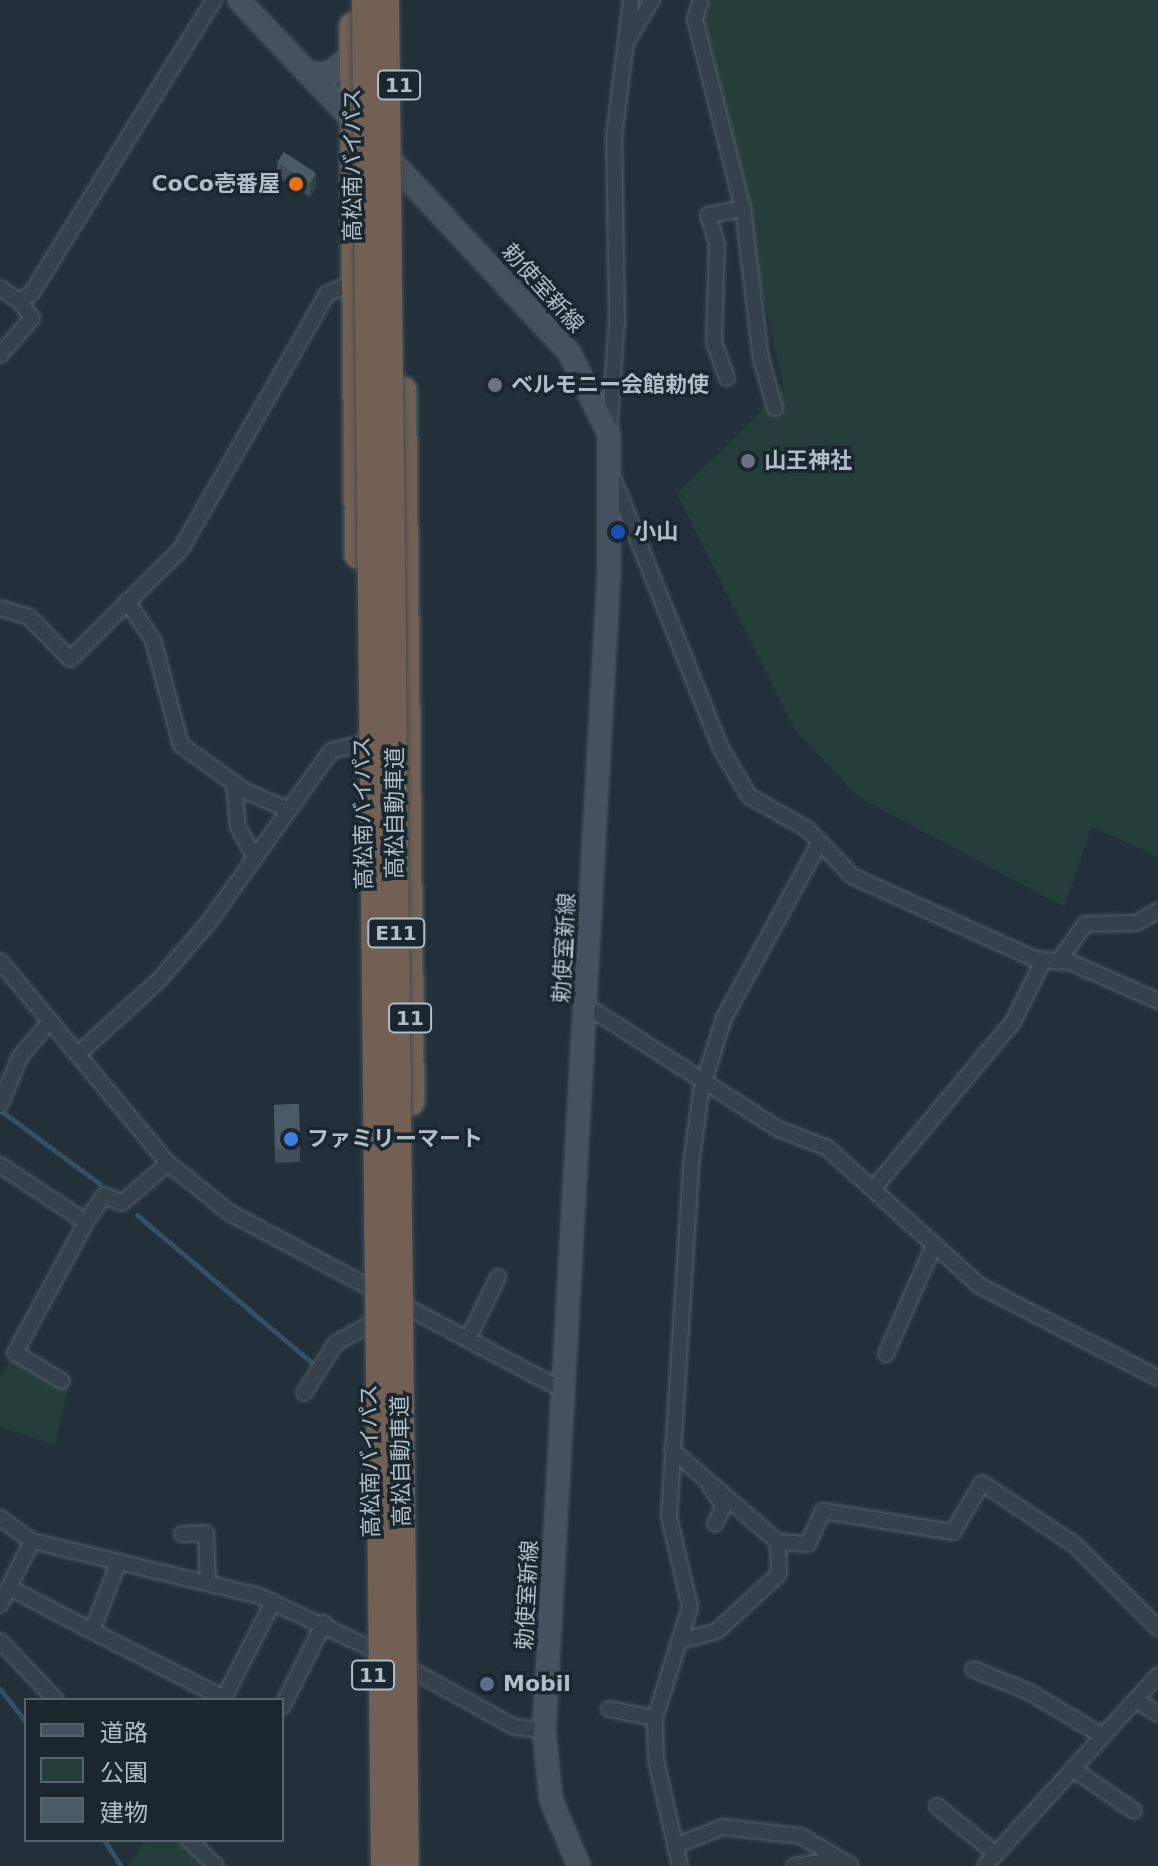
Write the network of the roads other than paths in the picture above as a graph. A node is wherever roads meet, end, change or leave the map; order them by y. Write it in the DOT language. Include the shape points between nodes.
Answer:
graph roads {
  1 [pos="214,0"];
  2 [pos="239,0"];
  3 [pos="352,0"];
  4 [pos="365,0"];
  5 [pos="386,0"];
  6 [pos="399,0"];
  7 [pos="631,0"];
  8 [pos="652,0"];
  9 [pos="701,0"];
  10 [pos="623,48"];
  11 [pos="353,54"];
  12 [pos="309,73"];
  13 [pos="353,120"];
  14 [pos="400,170"];
  15 [pos="743,209"];
  16 [pos="354,282"];
  17 [pos="1,291"];
  18 [pos="19,301"];
  19 [pos="0,355"];
  20 [pos="727,378"];
  21 [pos="775,408"];
  22 [pos="609,434"];
  23 [pos="612,475"];
  24 [pos="127,601"];
  25 [pos="0,608"];
  26 [pos="362,743"];
  27 [pos="234,784"];
  28 [pos="287,809"];
  29 [pos="819,844"];
  30 [pos="255,858"];
  31 [pos="1158,911"];
  32 [pos="0,961"];
  33 [pos="1050,961"];
  34 [pos="1158,1001"];
  35 [pos="585,1005"];
  36 [pos="50,1021"];
  37 [pos="78,1054"];
  38 [pos="705,1078"];
  39 [pos="1,1102"];
  40 [pos="168,1163"];
  41 [pos="0,1165"];
  42 [pos="874,1188"];
  43 [pos="86,1222"];
  44 [pos="932,1249"];
  45 [pos="498,1277"];
  46 [pos="366,1289"];
  47 [pos="412,1314"];
  48 [pos="368,1325"];
  49 [pos="468,1339"];
  50 [pos="886,1354"];
  51 [pos="1158,1378"];
  52 [pos="62,1381"];
  53 [pos="563,1390"];
  54 [pos="304,1393"];
  55 [pos="672,1454"];
  56 [pos="0,1518"];
  57 [pos="715,1524"];
  58 [pos="182,1534"];
  59 [pos="32,1541"];
  60 [pos="778,1542"];
  61 [pos="119,1561"];
  62 [pos="208,1583"];
  63 [pos="10,1588"];
  64 [pos="273,1602"];
  65 [pos="0,1605"];
  66 [pos="324,1623"];
  67 [pos="1158,1628"];
  68 [pos="92,1631"];
  69 [pos="0,1641"];
  70 [pos="680,1641"];
  71 [pos="372,1647"];
  72 [pos="973,1669"];
  73 [pos="414,1671"];
  74 [pos="1158,1675"];
  75 [pos="54,1698"];
  76 [pos="1137,1700"];
  77 [pos="284,1703"];
  78 [pos="609,1709"];
  79 [pos="1158,1714"];
  80 [pos="655,1718"];
  81 [pos="544,1730"];
  82 [pos="1103,1736"];
  83 [pos="1073,1769"];
  84 [pos="937,1806"];
  85 [pos="1134,1811"];
  86 [pos="191,1842"];
  87 [pos="675,1846"];
  88 [pos="996,1854"];
  89 [pos="845,1862"];
  90 [pos="216,1866"];
  91 [pos="376,1866"];
  92 [pos="384,1866"];
  93 [pos="406,1866"];
  94 [pos="416,1866"];
  95 [pos="579,1866"];
  96 [pos="680,1866"];
  97 [pos="794,1866"];
  98 [pos="985,1866"];
  1 -- 18 [label="street" via="31,294"];
  2 -- 12 [label="main road, 勅使室新線"];
  3 -- 11 [label="highway, 高松南バイパス / 11"];
  4 -- 92 [label="highway, 高松自動車道 / E11, bridge"];
  5 -- 93 [label="highway, 高松自動車道 / E11, bridge"];
  6 -- 14 [label="highway, 高松南バイパス / 11"];
  7 -- 10 [label="street"];
  8 -- 10 [label="street"];
  9 -- 15 [label="street" via="695,19"];
  10 -- 22 [label="street" via="614,137 617,320"];
  11 -- 12 [label="main road" via="329,74"];
  11 -- 13 [label="highway, 高松南バイパス / 11"];
  12 -- 13 [label="main road, 勅使室新線"];
  13 -- 14 [label="main road, 勅使室新線"];
  13 -- 16 [label="highway, 高松南バイパス / 11"];
  14 -- 22 [label="main road, 勅使室新線" via="569,352"];
  14 -- 47 [label="highway, 高松南バイパス / 11"];
  15 -- 20 [label="street" via="708,215 717,244 714,343"];
  15 -- 21 [label="street" via="761,359"];
  16 -- 24 [label="street" via="327,294 181,549"];
  16 -- 26 [label="highway, 高松南バイパス / 11"];
  17 -- 18 [label="street"];
  18 -- 19 [label="street" via="32,318"];
  22 -- 23 [label="main road, 勅使室新線"];
  23 -- 29 [label="street" via="732,774 749,796"];
  23 -- 35 [label="main road, 勅使室新線"];
  24 -- 25 [label="street" via="70,659 29,617"];
  24 -- 27 [label="street" via="156,648 181,745"];
  26 -- 28 [label="street" via="331,751"];
  26 -- 46 [label="highway, 高松南バイパス / 11"];
  27 -- 28 [label="street"];
  27 -- 30 [label="street" via="238,827"];
  28 -- 30 [label="street"];
  29 -- 33 [label="street" via="852,876"];
  29 -- 38 [label="street" via="724,1018"];
  30 -- 37 [label="street" via="160,979"];
  31 -- 33 [label="street" via="1136,923 1085,924"];
  32 -- 36 [label="street"];
  33 -- 34 [label="street"];
  33 -- 42 [label="street" via="1013,1022"];
  35 -- 38 [label="street"];
  35 -- 53 [label="main road, 勅使室新線"];
  36 -- 37 [label="street"];
  36 -- 39 [label="street" via="20,1057"];
  37 -- 40 [label="street"];
  38 -- 42 [label="street" via="778,1129 826,1147"];
  38 -- 55 [label="street" via="683,1227"];
  40 -- 43 [label="street" via="122,1203 104,1195"];
  40 -- 46 [label="street" via="252,1227"];
  41 -- 43 [label="street"];
  42 -- 44 [label="street"];
  43 -- 52 [label="street" via="15,1353"];
  44 -- 50 [label="street"];
  44 -- 51 [label="street" via="980,1286"];
  45 -- 49 [label="street"];
  46 -- 47 [label="street"];
  46 -- 48 [label="highway, 高松南バイパス / 11"];
  47 -- 49 [label="street"];
  47 -- 73 [label="highway, 高松南バイパス / 11"];
  48 -- 54 [label="street" via="336,1343"];
  48 -- 71 [label="highway, 高松南バイパス / 11"];
  49 -- 53 [label="street"];
  53 -- 81 [label="main road, 勅使室新線"];
  55 -- 57 [label="street" via="721,1498"];
  55 -- 60 [label="street"];
  55 -- 70 [label="street" via="669,1517 689,1585"];
  56 -- 59 [label="street"];
  58 -- 62 [label="street" via="206,1533"];
  59 -- 61 [label="street"];
  59 -- 63 [label="street"];
  60 -- 67 [label="street" via="808,1544 823,1511 953,1532 982,1483 1075,1545"];
  60 -- 70 [label="street" via="779,1574 717,1631"];
  61 -- 62 [label="street"];
  61 -- 68 [label="street"];
  62 -- 64 [label="street"];
  63 -- 65 [label="street"];
  63 -- 68 [label="street"];
  64 -- 66 [label="street"];
  64 -- 68 [label="street" via="224,1698"];
  66 -- 71 [label="street"];
  66 -- 77 [label="street"];
  69 -- 75 [label="street"];
  70 -- 80 [label="street"];
  71 -- 73 [label="street"];
  71 -- 91 [label="highway, 高松南バイパス / 11"];
  72 -- 82 [label="street"];
  73 -- 81 [label="street" via="514,1727"];
  73 -- 94 [label="highway, 高松南バイパス / 11"];
  74 -- 76 [label="street"];
  76 -- 79 [label="street"];
  76 -- 82 [label="street"];
  78 -- 80 [label="street"];
  80 -- 87 [label="street"];
  81 -- 95 [label="main road, 勅使室新線" via="551,1800"];
  82 -- 83 [label="street"];
  83 -- 85 [label="street"];
  83 -- 88 [label="street"];
  84 -- 88 [label="street"];
  86 -- 90 [label="street"];
  87 -- 89 [label="street" via="723,1827 801,1836"];
  87 -- 96 [label="street"];
  88 -- 98 [label="street"];
  89 -- 97 [label="street"];
}
